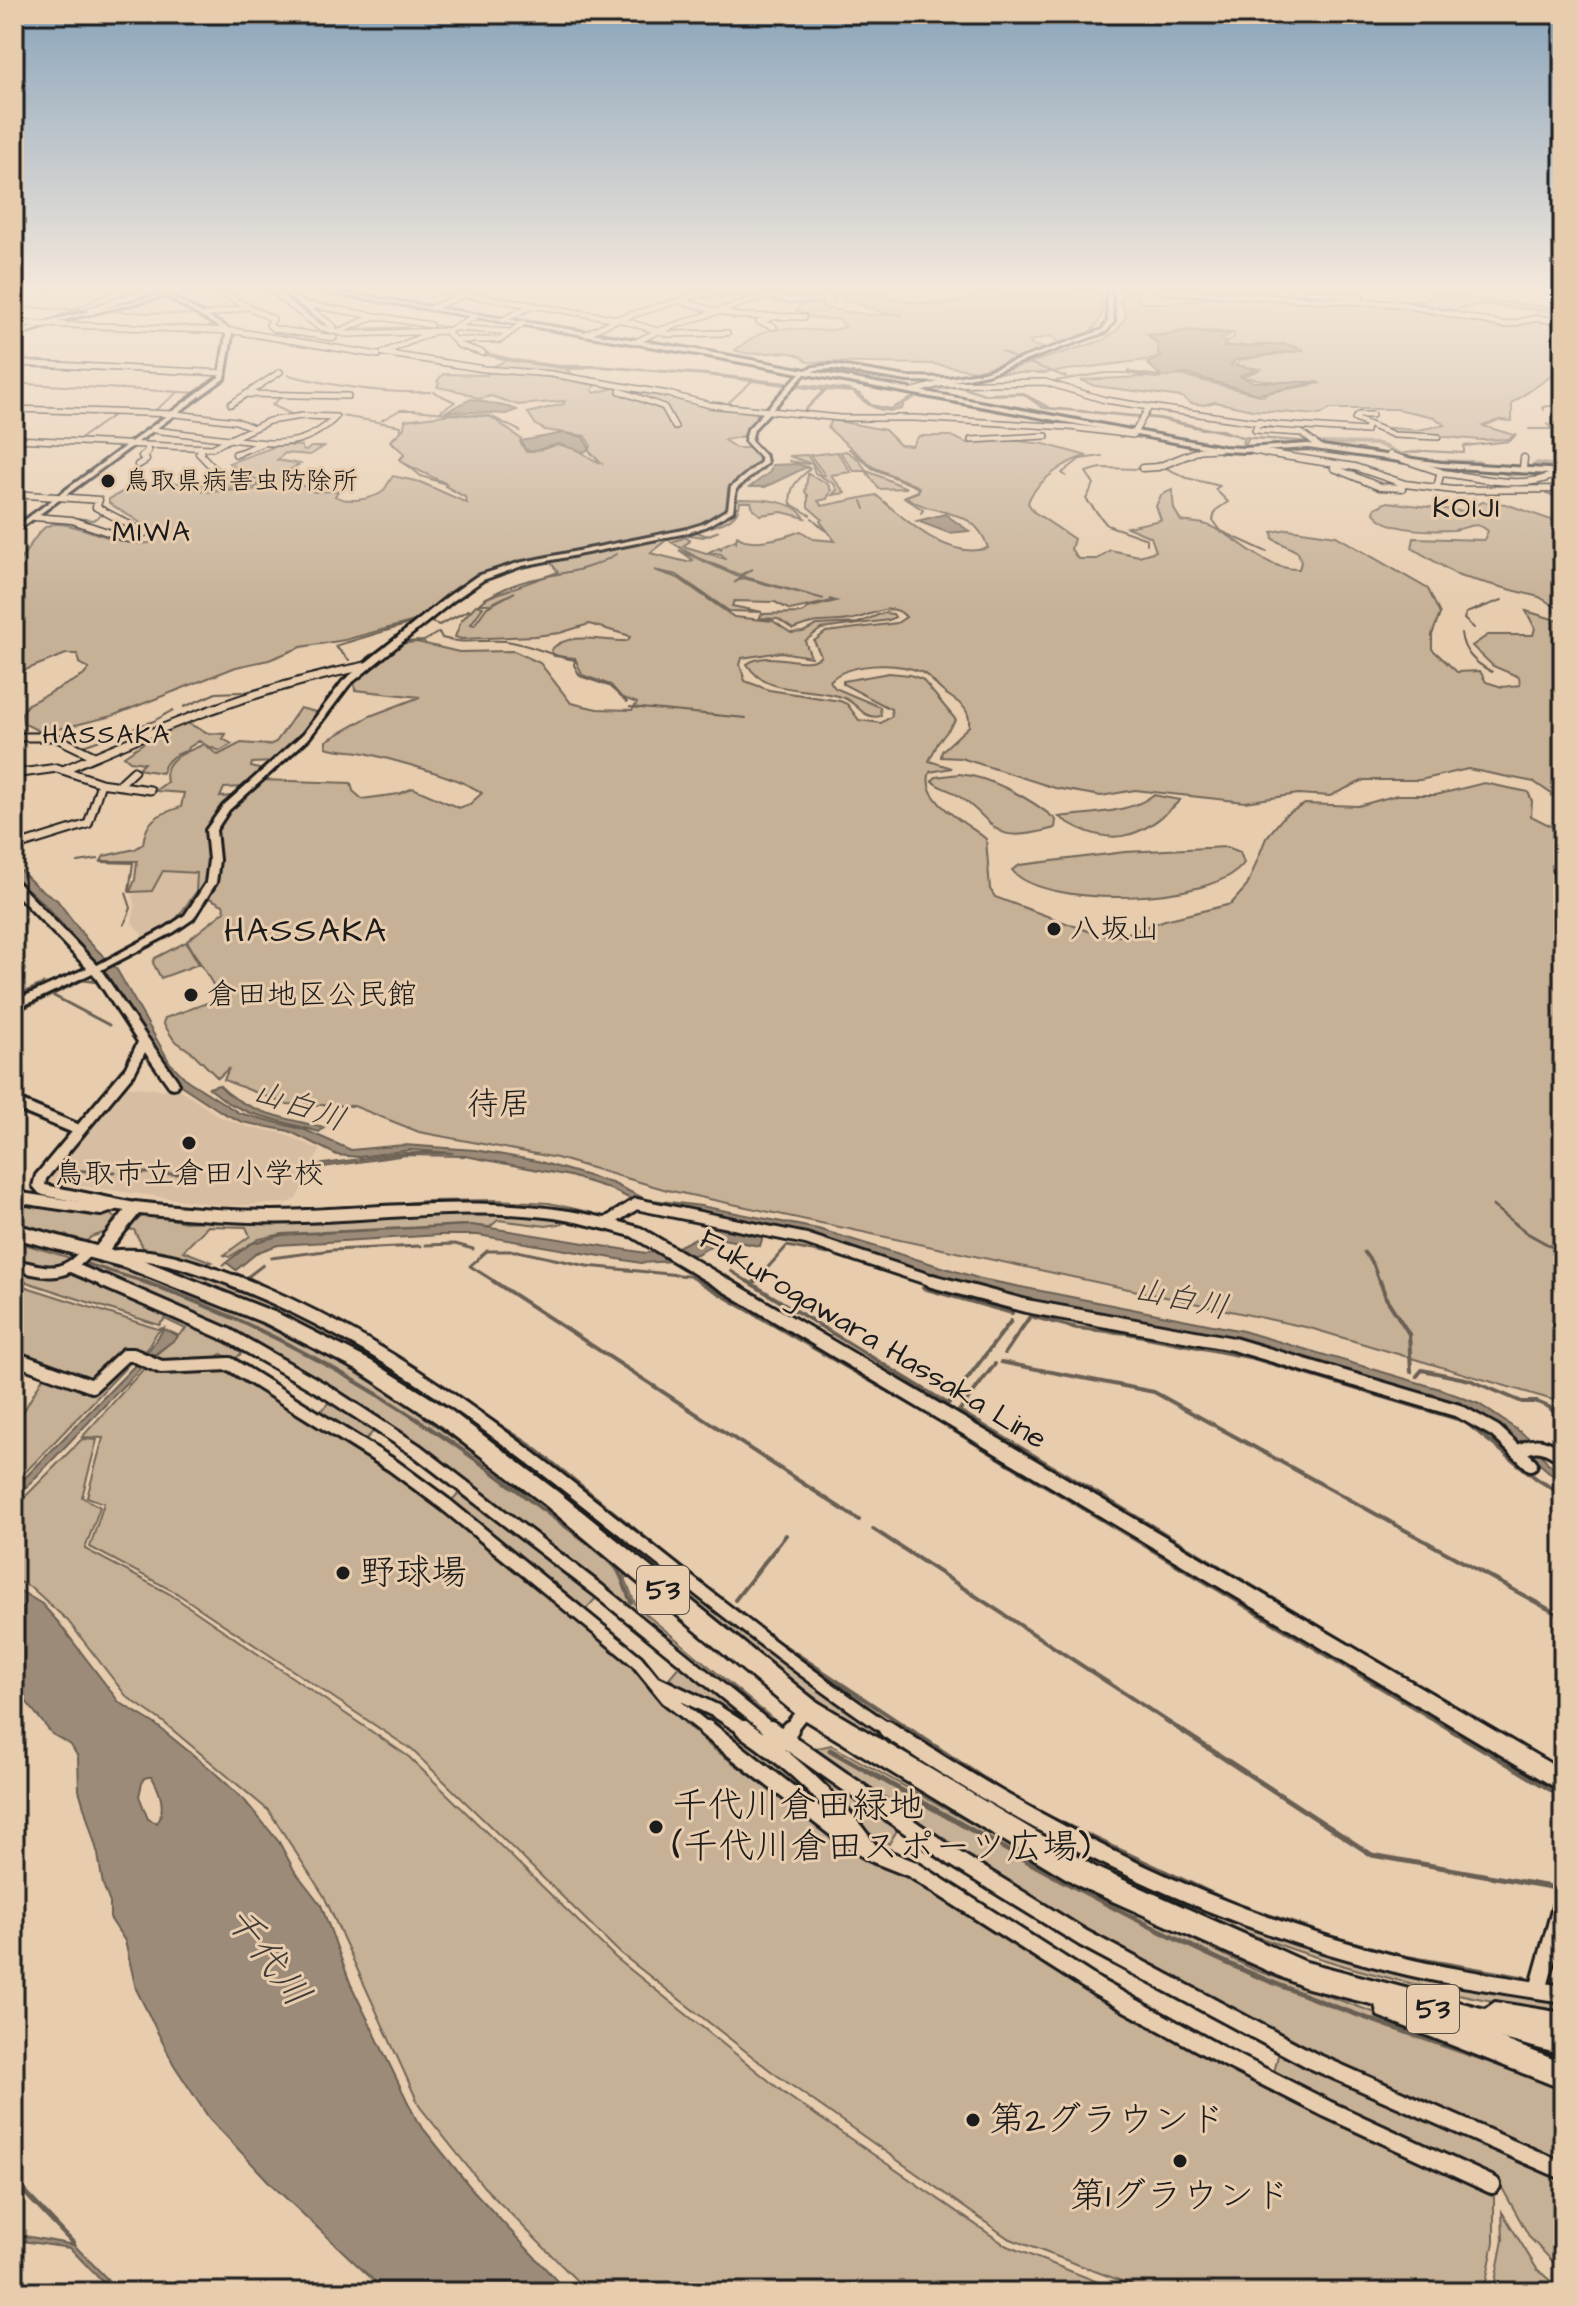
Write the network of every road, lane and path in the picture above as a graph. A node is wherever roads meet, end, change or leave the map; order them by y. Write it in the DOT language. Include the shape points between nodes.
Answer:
graph roads {
  1 [pos="197,399"];
  2 [pos="239,399"];
  3 [pos="641,399"];
  4 [pos="686,399"];
  5 [pos="778,399"];
  6 [pos="955,399"];
  7 [pos="1100,399"];
  8 [pos="231,404"];
  9 [pos="1149,407"];
  10 [pos="14,409"];
  11 [pos="766,411"];
  12 [pos="176,414"];
  13 [pos="1372,415"];
  14 [pos="1259,421"];
  15 [pos="1045,426"];
  16 [pos="1367,426"];
  17 [pos="251,427"];
  18 [pos="675,427"];
  19 [pos="154,430"];
  20 [pos="1135,433"];
  21 [pos="1046,436"];
  22 [pos="1438,437"];
  23 [pos="14,439"];
  24 [pos="230,439"];
  25 [pos="239,440"];
  26 [pos="971,440"];
  27 [pos="265,442"];
  28 [pos="1052,443"];
  29 [pos="134,445"];
  30 [pos="146,446"];
  31 [pos="1318,447"];
  32 [pos="202,449"];
  33 [pos="248,449"];
  34 [pos="1218,449"];
  35 [pos="1253,451"];
  36 [pos="236,454"];
  37 [pos="1387,455"];
  38 [pos="1524,458"];
  39 [pos="138,465"];
  40 [pos="1331,465"];
  41 [pos="1142,468"];
  42 [pos="1527,469"];
  43 [pos="213,473"];
  44 [pos="1442,473"];
  45 [pos="1560,475"];
  46 [pos="1527,482"];
  47 [pos="1416,485"];
  48 [pos="1437,487"];
  49 [pos="1541,489"];
  50 [pos="1563,489"];
  51 [pos="14,494"];
  52 [pos="62,497"];
  53 [pos="34,517"];
  54 [pos="15,530"];
  55 [pos="145,533"];
  56 [pos="128,539"];
  57 [pos="366,666"];
  58 [pos="14,737"];
  59 [pos="94,756"];
  60 [pos="63,770"];
  61 [pos="134,771"];
  62 [pos="14,774"];
  63 [pos="100,783"];
  64 [pos="120,784"];
  65 [pos="150,790"];
  66 [pos="14,847"];
  67 [pos="14,885"];
  68 [pos="97,968"];
  69 [pos="14,1006"];
  70 [pos="144,1042"];
  71 [pos="173,1083"];
  72 [pos="14,1103"];
  73 [pos="79,1130"];
  74 [pos="14,1197"];
  75 [pos="115,1205"];
  76 [pos="135,1208"];
  77 [pos="608,1222"];
  78 [pos="14,1231"];
  79 [pos="99,1253"];
  80 [pos="14,1265"];
  81 [pos="73,1268"];
  82 [pos="14,1358"];
  83 [pos="1518,1452"];
  84 [pos="1563,1457"];
  85 [pos="1531,1464"];
  86 [pos="654,1682"];
  87 [pos="806,1708"];
  88 [pos="778,1745"];
  89 [pos="1563,1782"];
  90 [pos="872,1853"];
  91 [pos="1563,1900"];
  92 [pos="1304,1974"];
  93 [pos="1538,1990"];
  94 [pos="1563,1994"];
  95 [pos="1395,1999"];
  96 [pos="1563,2026"];
  97 [pos="1563,2042"];
  98 [pos="1563,2076"];
  99 [pos="1563,2171"];
  100 [pos="1492,2185"];
  1 -- 12 [label="street"];
  2 -- 8 [label="street"];
  3 -- 18 [label="street" via="664,407"];
  4 -- 11 [label="street"];
  5 -- 11 [label="street"];
  6 -- 20 [label="main road"];
  7 -- 9 [label="street"];
  9 -- 14 [label="street"];
  9 -- 20 [label="street"];
  10 -- 12 [label="street"];
  11 -- 15 [label="street"];
  11 -- 57 [label="street" via="748,441 764,458 763,465 733,488 727,515 685,532 489,575"];
  12 -- 17 [label="street"];
  12 -- 19 [label="street"];
  13 -- 16 [label="street" via="1356,416"];
  14 -- 16 [label="street" via="1363,431"];
  14 -- 31 [label="street" via="1254,429 1301,433"];
  15 -- 20 [label="street"];
  15 -- 21 [label="street"];
  16 -- 22 [label="street" via="1397,435"];
  17 -- 24 [label="street"];
  17 -- 27 [label="street" via="296,415 336,417 323,433 295,444"];
  19 -- 24 [label="street"];
  19 -- 29 [label="street"];
  20 -- 34 [label="main road"];
  21 -- 26 [label="street"];
  21 -- 28 [label="street"];
  23 -- 29 [label="street"];
  24 -- 25 [label="street"];
  24 -- 32 [label="street"];
  25 -- 27 [label="street"];
  25 -- 33 [label="street" via="230,447"];
  27 -- 33 [label="street"];
  29 -- 30 [label="street"];
  29 -- 52 [label="street"];
  30 -- 32 [label="street"];
  30 -- 39 [label="street" via="146,460"];
  31 -- 35 [label="main road"];
  31 -- 37 [label="main road"];
  32 -- 43 [label="street" via="199,453"];
  33 -- 36 [label="street"];
  34 -- 35 [label="main road"];
  34 -- 41 [label="street"];
  35 -- 40 [label="street" via="1288,462"];
  37 -- 42 [label="main road"];
  37 -- 44 [label="street"];
  38 -- 42 [label="street"];
  40 -- 47 [label="street"];
  40 -- 47 [label="street" via="1380,487 1417,489"];
  42 -- 45 [label="main road"];
  44 -- 46 [label="street"];
  44 -- 48 [label="street"];
  45 -- 46 [label="street"];
  46 -- 49 [label="street"];
  47 -- 48 [label="street"];
  48 -- 49 [label="street"];
  49 -- 50 [label="street"];
  51 -- 52 [label="street"];
  52 -- 53 [label="street"];
  52 -- 55 [label="street" via="100,501 96,507"];
  53 -- 54 [label="street"];
  53 -- 56 [label="street" via="72,520"];
  57 -- 59 [label="street" via="268,688"];
  57 -- 68 [label="street" via="346,683 306,736 242,790 216,820 211,830 211,883 189,917"];
  58 -- 59 [label="street" via="55,737"];
  59 -- 60 [label="street"];
  60 -- 62 [label="street"];
  60 -- 63 [label="street"];
  61 -- 64 [label="street"];
  63 -- 64 [label="street"];
  63 -- 66 [label="street" via="88,824"];
  64 -- 65 [label="street"];
  67 -- 68 [label="main road"];
  68 -- 69 [label="main road"];
  68 -- 70 [label="street"];
  70 -- 71 [label="street"];
  70 -- 73 [label="street" via="131,1069"];
  72 -- 73 [label="street"];
  73 -- 75 [label="street" via="39,1186"];
  74 -- 75 [label="street" via="101,1210"];
  75 -- 76 [label="street"];
  76 -- 77 [label="main road, Fukurogawara Hassaka Line" via="232,1217 489,1206"];
  76 -- 79 [label="main road"];
  77 -- 83 [label="street" via="636,1204 806,1239 919,1278 1026,1306 1233,1344 1459,1411 1495,1431"];
  77 -- 89 [label="main road, Fukurogawara Hassaka Line" via="664,1247"];
  78 -- 79 [label="highway, 53"];
  79 -- 81 [label="street"];
  79 -- 87 [label="highway, 53" via="273,1319 365,1366 443,1416"];
  79 -- 93 [label="street" via="132,1251 217,1273 382,1355 517,1445 864,1714 1007,1802 1131,1867 1213,1904 1377,1959"];
  80 -- 81 [label="street" via="62,1273"];
  81 -- 88 [label="street" via="228,1335 416,1450 598,1590"];
  82 -- 86 [label="street" via="92,1386 125,1355 161,1367 230,1364 445,1504 637,1661"];
  83 -- 84 [label="street" via="1534,1442"];
  83 -- 85 [label="street"];
  86 -- 88 [label="street"];
  86 -- 90 [label="street" via="784,1791"];
  87 -- 88 [label="street"];
  87 -- 92 [label="highway, 53" via="1088,1877"];
  88 -- 90 [label="street"];
  88 -- 99 [label="street" via="1083,1938 1311,2060"];
  90 -- 100 [label="street" via="912,1869 1097,1987 1221,2055"];
  91 -- 93 [label="street"];
  92 -- 95 [label="highway, 53"];
  92 -- 98 [label="highway"];
  93 -- 94 [label="street"];
  95 -- 96 [label="highway"];
  95 -- 97 [label="highway, 53"];
}
